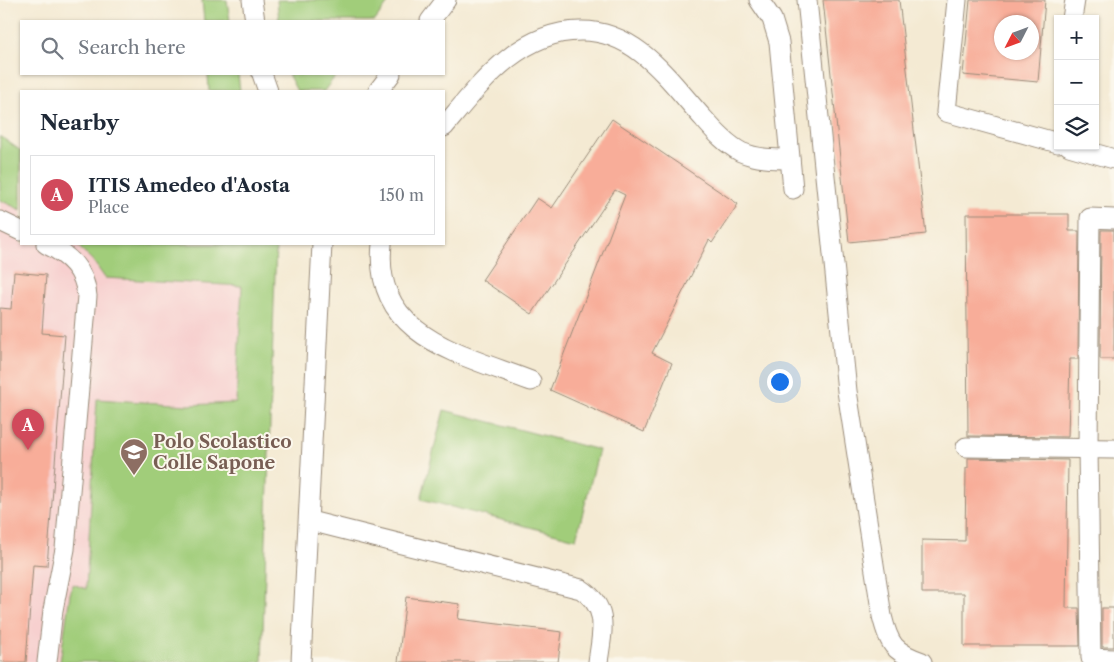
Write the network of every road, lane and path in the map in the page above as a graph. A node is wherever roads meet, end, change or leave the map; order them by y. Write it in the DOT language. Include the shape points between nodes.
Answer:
graph roads {
  1 [pos="252,0"];
  2 [pos="446,0"];
  3 [pos="759,0"];
  4 [pos="807,0"];
  5 [pos="957,0"];
  6 [pos="1075,0"];
  7 [pos="1073,15"];
  8 [pos="255,20"];
  9 [pos="431,20"];
  10 [pos="262,75"];
  11 [pos="390,75"];
  12 [pos="268,90"];
  13 [pos="379,90"];
  14 [pos="445,126"];
  15 [pos="1054,140"];
  16 [pos="1085,150"];
  17 [pos="790,159"];
  18 [pos="1114,159"];
  19 [pos="793,188"];
  20 [pos="1114,219"];
  21 [pos="0,221"];
  22 [pos="20,231"];
  23 [pos="48,245"];
  24 [pos="322,245"];
  25 [pos="382,245"];
  26 [pos="531,381"];
  27 [pos="966,447"];
  28 [pos="1088,448"];
  29 [pos="1114,449"];
  30 [pos="310,521"];
  31 [pos="1114,659"];
  32 [pos="47,662"];
  33 [pos="301,662"];
  34 [pos="598,662"];
  35 [pos="922,662"];
  1 -- 8 [label="lane"];
  2 -- 9 [label="lane"];
  3 -- 17 [label="lane" via="772,19 779,42"];
  4 -- 35 [label="lane" via="847,391 882,616 892,645 905,656"];
  5 -- 15 [label="lane" via="946,112"];
  6 -- 7 [label="lane"];
  10 -- 12 [label="lane"];
  11 -- 13 [label="lane"];
  14 -- 17 [label="lane" via="511,56 545,37 585,31 612,35 645,54 732,146 759,157"];
  16 -- 18 [label="lane"];
  17 -- 19 [label="lane"];
  20 -- 28 [label="lane" via="1090,218"];
  21 -- 22 [label="lane"];
  23 -- 32 [label="lane" via="75,265 84,280 87,296 65,549"];
  24 -- 30 [label="lane"];
  25 -- 26 [label="lane" via="385,288 396,310 408,323 445,348"];
  27 -- 28 [label="lane"];
  28 -- 29 [label="lane"];
  28 -- 31 [label="lane" via="1091,658"];
  30 -- 33 [label="lane"];
  30 -- 34 [label="lane" via="581,589 597,603 601,615 603,627"];
}
